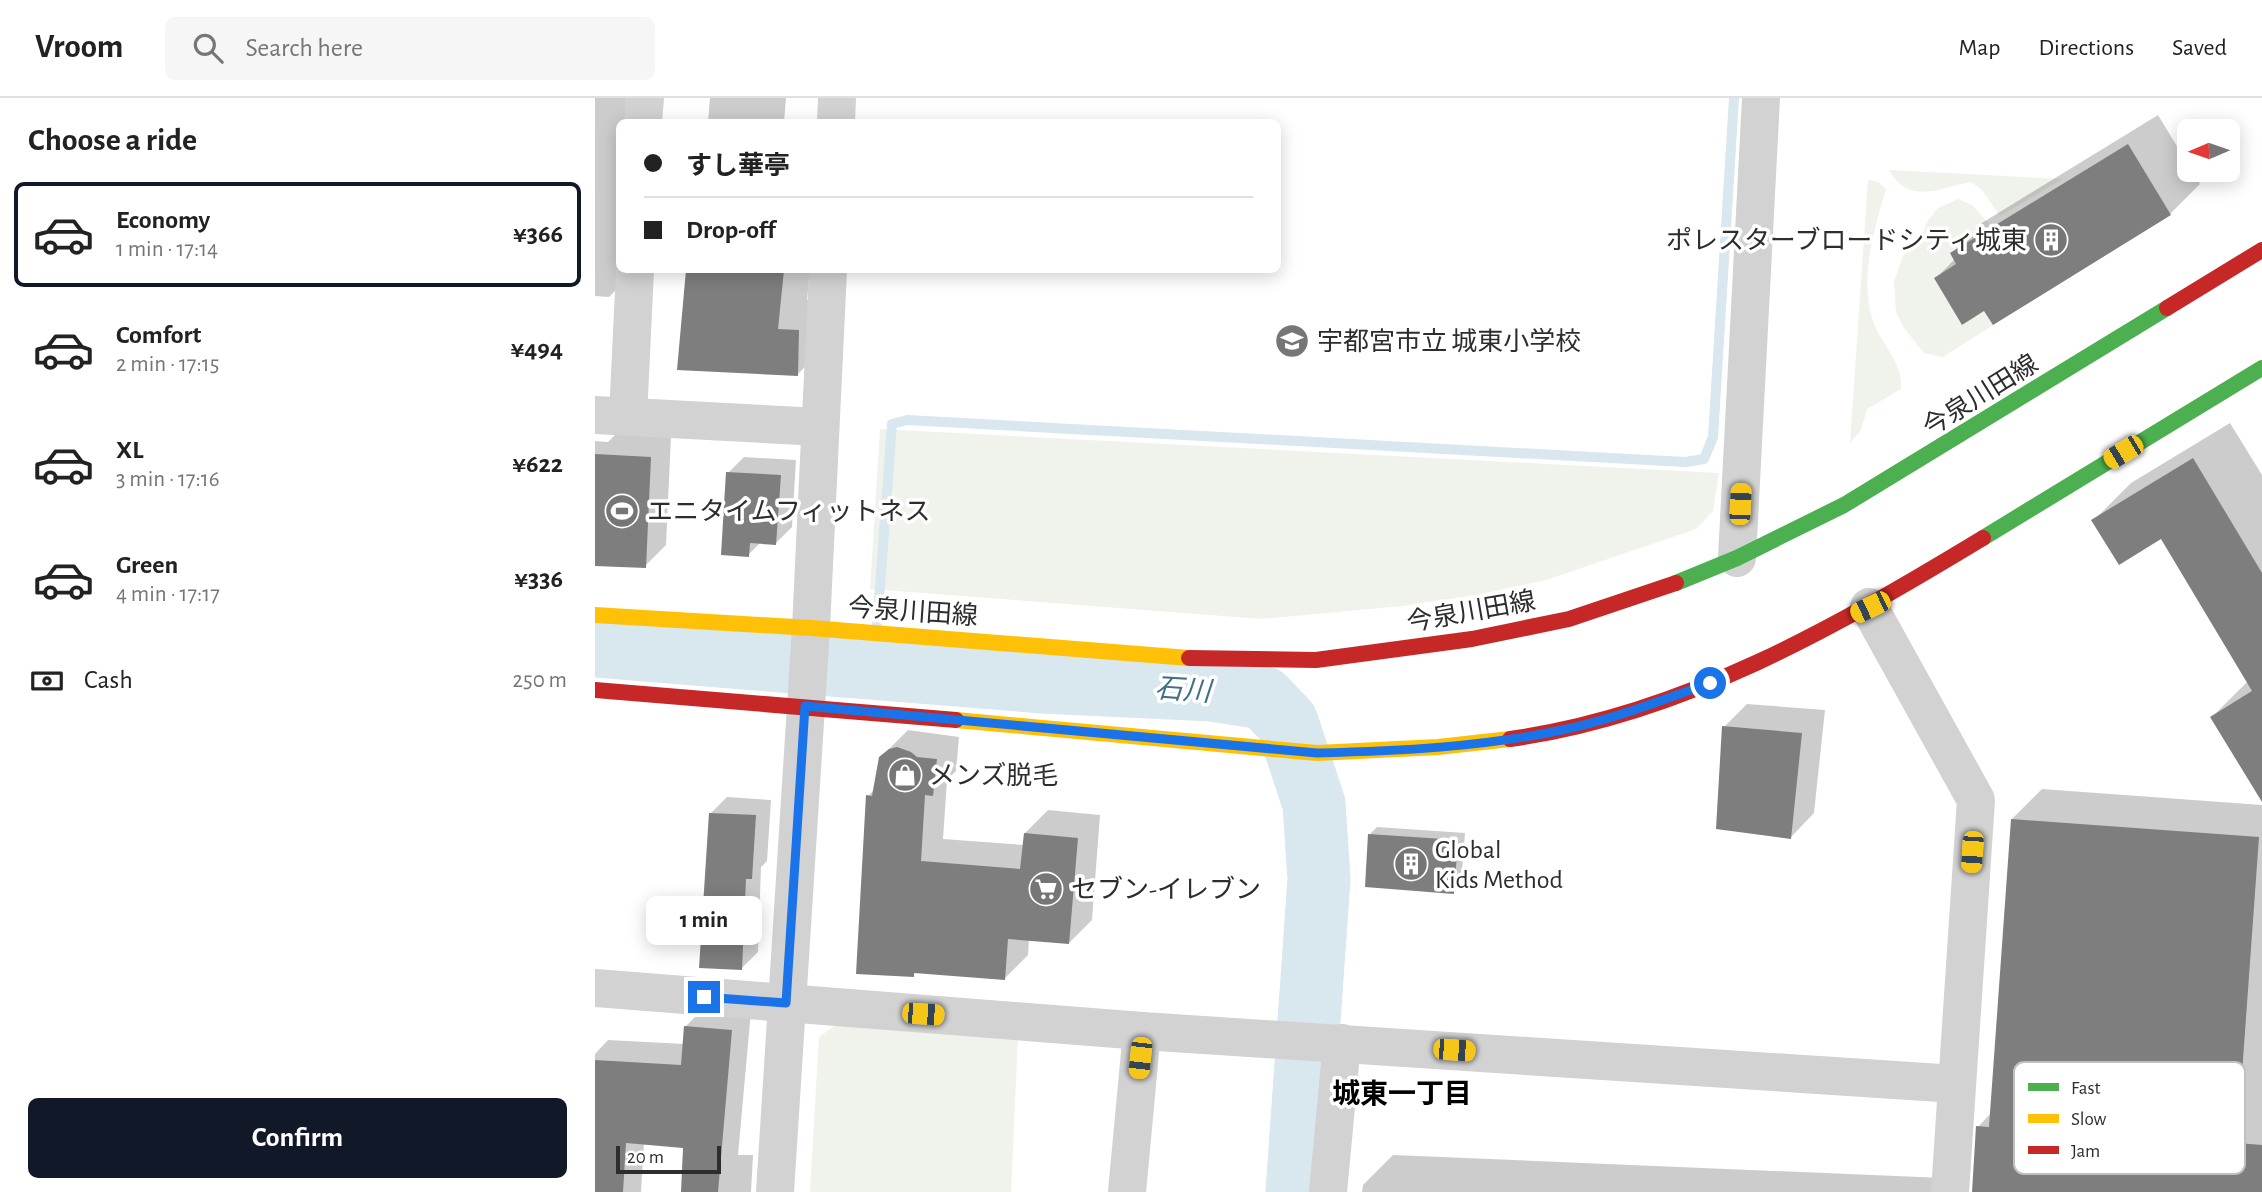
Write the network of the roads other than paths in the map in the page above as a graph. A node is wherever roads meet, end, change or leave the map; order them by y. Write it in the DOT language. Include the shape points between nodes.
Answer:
graph roads {
  1 [pos="645,98"];
  2 [pos="837,98"];
  3 [pos="1761,98"];
  4 [pos="643,119"];
  5 [pos="836,119"];
  6 [pos="2262,250"];
  7 [pos="635,273"];
  8 [pos="828,273"];
  9 [pos="2262,368"];
  10 [pos="611,416"];
  11 [pos="820,427"];
  12 [pos="1737,558"];
  13 [pos="1870,607"];
  14 [pos="595,615"];
  15 [pos="811,628"];
  16 [pos="595,690"];
  17 [pos="805,706"];
  18 [pos="595,988"];
  19 [pos="786,1003"];
  20 [pos="1142,1031"];
  21 [pos="1342,1043"];
  22 [pos="1956,1084"];
  23 [pos="775,1192"];
  24 [pos="1127,1192"];
  25 [pos="1328,1192"];
  26 [pos="1950,1192"];
  1 -- 4 [label="street"];
  2 -- 5 [label="street"];
  3 -- 12 [label="street"];
  6 -- 12 [label="street, 今泉川田線" via="1855,499"];
  7 -- 10 [label="street"];
  8 -- 11 [label="street"];
  9 -- 13 [label="street"];
  10 -- 11 [label="street"];
  11 -- 15 [label="street"];
  12 -- 15 [label="street, 今泉川田線" via="1569,619 1472,639 1316,660 1195,659"];
  13 -- 17 [label="street" via="1734,674 1636,711 1561,730 1398,751 1317,753"];
  13 -- 22 [label="street" via="1976,800"];
  14 -- 15 [label="street, 今泉川田線"];
  15 -- 17 [label="street"];
  16 -- 17 [label="street"];
  17 -- 19 [label="street"];
  18 -- 19 [label="street"];
  19 -- 20 [label="street"];
  19 -- 23 [label="street"];
  20 -- 21 [label="street"];
  20 -- 24 [label="street"];
  21 -- 22 [label="street"];
  21 -- 25 [label="street"];
  22 -- 26 [label="street"];
}
